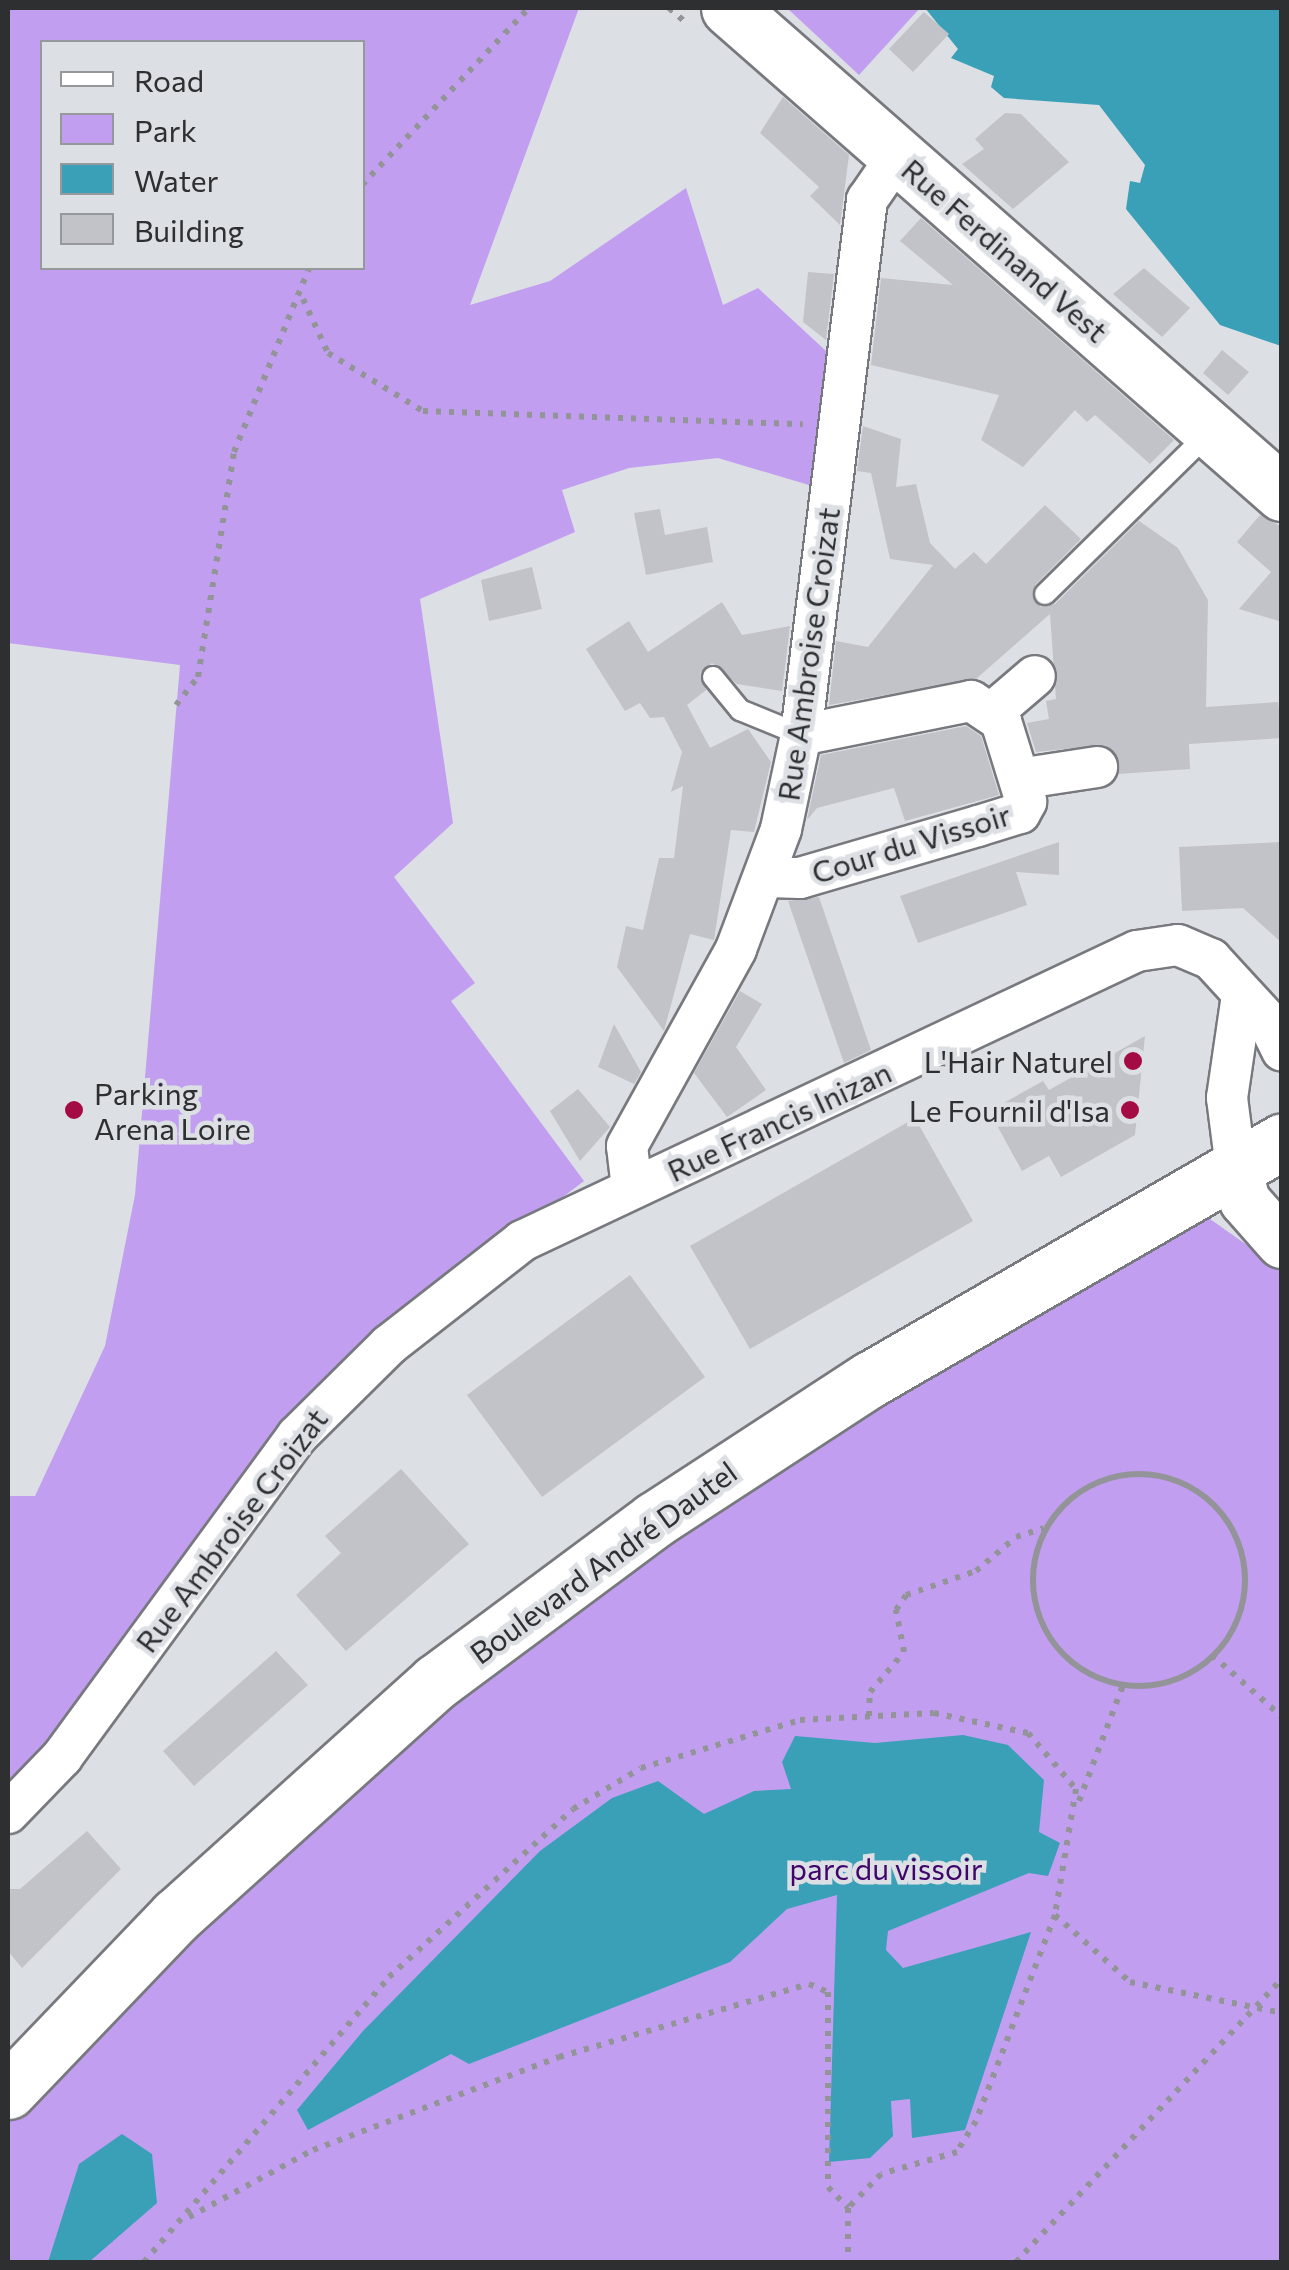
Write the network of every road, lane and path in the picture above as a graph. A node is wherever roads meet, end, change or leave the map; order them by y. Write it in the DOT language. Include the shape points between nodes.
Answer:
graph roads {
  1 [pos="529,8"];
  2 [pos="728,8"];
  3 [pos="898,155"];
  4 [pos="365,182"];
  5 [pos="309,270"];
  6 [pos="303,299"];
  7 [pos="841,422"];
  8 [pos="1212,431"];
  9 [pos="1282,493"];
  10 [pos="1045,594"];
  11 [pos="1035,676"];
  12 [pos="713,677"];
  13 [pos="176,705"];
  14 [pos="994,712"];
  15 [pos="801,735"];
  16 [pos="1096,768"];
  17 [pos="1025,778"];
  18 [pos="768,876"];
  19 [pos="1242,995"];
  20 [pos="1282,1051"];
  21 [pos="1259,1155"];
  22 [pos="632,1188"];
  23 [pos="1282,1243"];
  24 [pos="1045,1528"];
  25 [pos="1212,1655"];
  26 [pos="1123,1685"];
  27 [pos="869,1716"];
  28 [pos="1282,1717"];
  29 [pos="1078,1802"];
  30 [pos="8,1813"];
  31 [pos="1055,1915"];
  32 [pos="1282,1979"];
  33 [pos="1259,2002"];
  34 [pos="1282,2012"];
  35 [pos="8,2091"];
  36 [pos="848,2208"];
  37 [pos="183,2221"];
  38 [pos="144,2262"];
  39 [pos="848,2262"];
  40 [pos="1016,2262"];
  1 -- 4 [label="path"];
  2 -- 3 [label="main road, Rue Ferdinand Vest"];
  3 -- 7 [label="street, Rue Ambroise Croizat" via="868,200"];
  3 -- 8 [label="main road, Rue Ferdinand Vest"];
  5 -- 6 [label="path"];
  6 -- 7 [label="path" via="328,353 422,411"];
  6 -- 13 [label="path" via="234,452 198,677"];
  7 -- 15 [label="street, Rue Ambroise Croizat"];
  8 -- 9 [label="main road, Rue Ferdinand Vest"];
  8 -- 10 [label="lane"];
  11 -- 14 [label="street"];
  12 -- 15 [label="lane" via="740,710"];
  14 -- 15 [label="street" via="971,701"];
  14 -- 17 [label="street, Cour du Vissoir"];
  15 -- 18 [label="street, Rue Ambroise Croizat"];
  16 -- 17 [label="street, Cour du Vissoir"];
  17 -- 18 [label="street, Cour du Vissoir" via="1020,813 800,878"];
  18 -- 22 [label="street, Rue Ambroise Croizat" via="635,1128 625,1164"];
  19 -- 20 [label="street, Rue Francis Inizan"];
  19 -- 21 [label="street" via="1228,1098"];
  19 -- 22 [label="street, Rue Francis Inizan" via="1210,959 1178,944 1138,951"];
  21 -- 23 [label="street" via="1245,1201"];
  21 -- 35 [label="main road, Boulevard André Dautel" via="869,1380 654,1520 452,1670 176,1916"];
  22 -- 30 [label="street, Rue Ambroise Croizat" via="522,1240 346,1383 254,1488 62,1757"];
  24 -- 25 [label="path" via="1066,1501 1110,1478 1161,1475 1195,1489 1240,1545 1245,1580 1239,1616"];
  24 -- 26 [label="path" via="1033,1594 1043,1627 1090,1675"];
  24 -- 27 [label="path" via="1016,1537 976,1571 906,1594 896,1610 904,1652 870,1692"];
  25 -- 26 [label="path" via="1160,1684"];
  25 -- 28 [label="path"];
  26 -- 29 [label="path"];
  27 -- 29 [label="path" via="934,1712 1028,1733"];
  27 -- 37 [label="path" via="800,1720 640,1768 572,1809 388,1977"];
  29 -- 31 [label="path"];
  31 -- 33 [label="path" via="1130,1982"];
  31 -- 36 [label="path" via="957,2152 881,2174"];
  32 -- 33 [label="path"];
  33 -- 34 [label="path"];
  33 -- 40 [label="path"];
  36 -- 37 [label="path" via="828,2186 828,1992 809,1984 559,2057 313,2150"];
  36 -- 39 [label="path"];
  37 -- 38 [label="path"];
}
